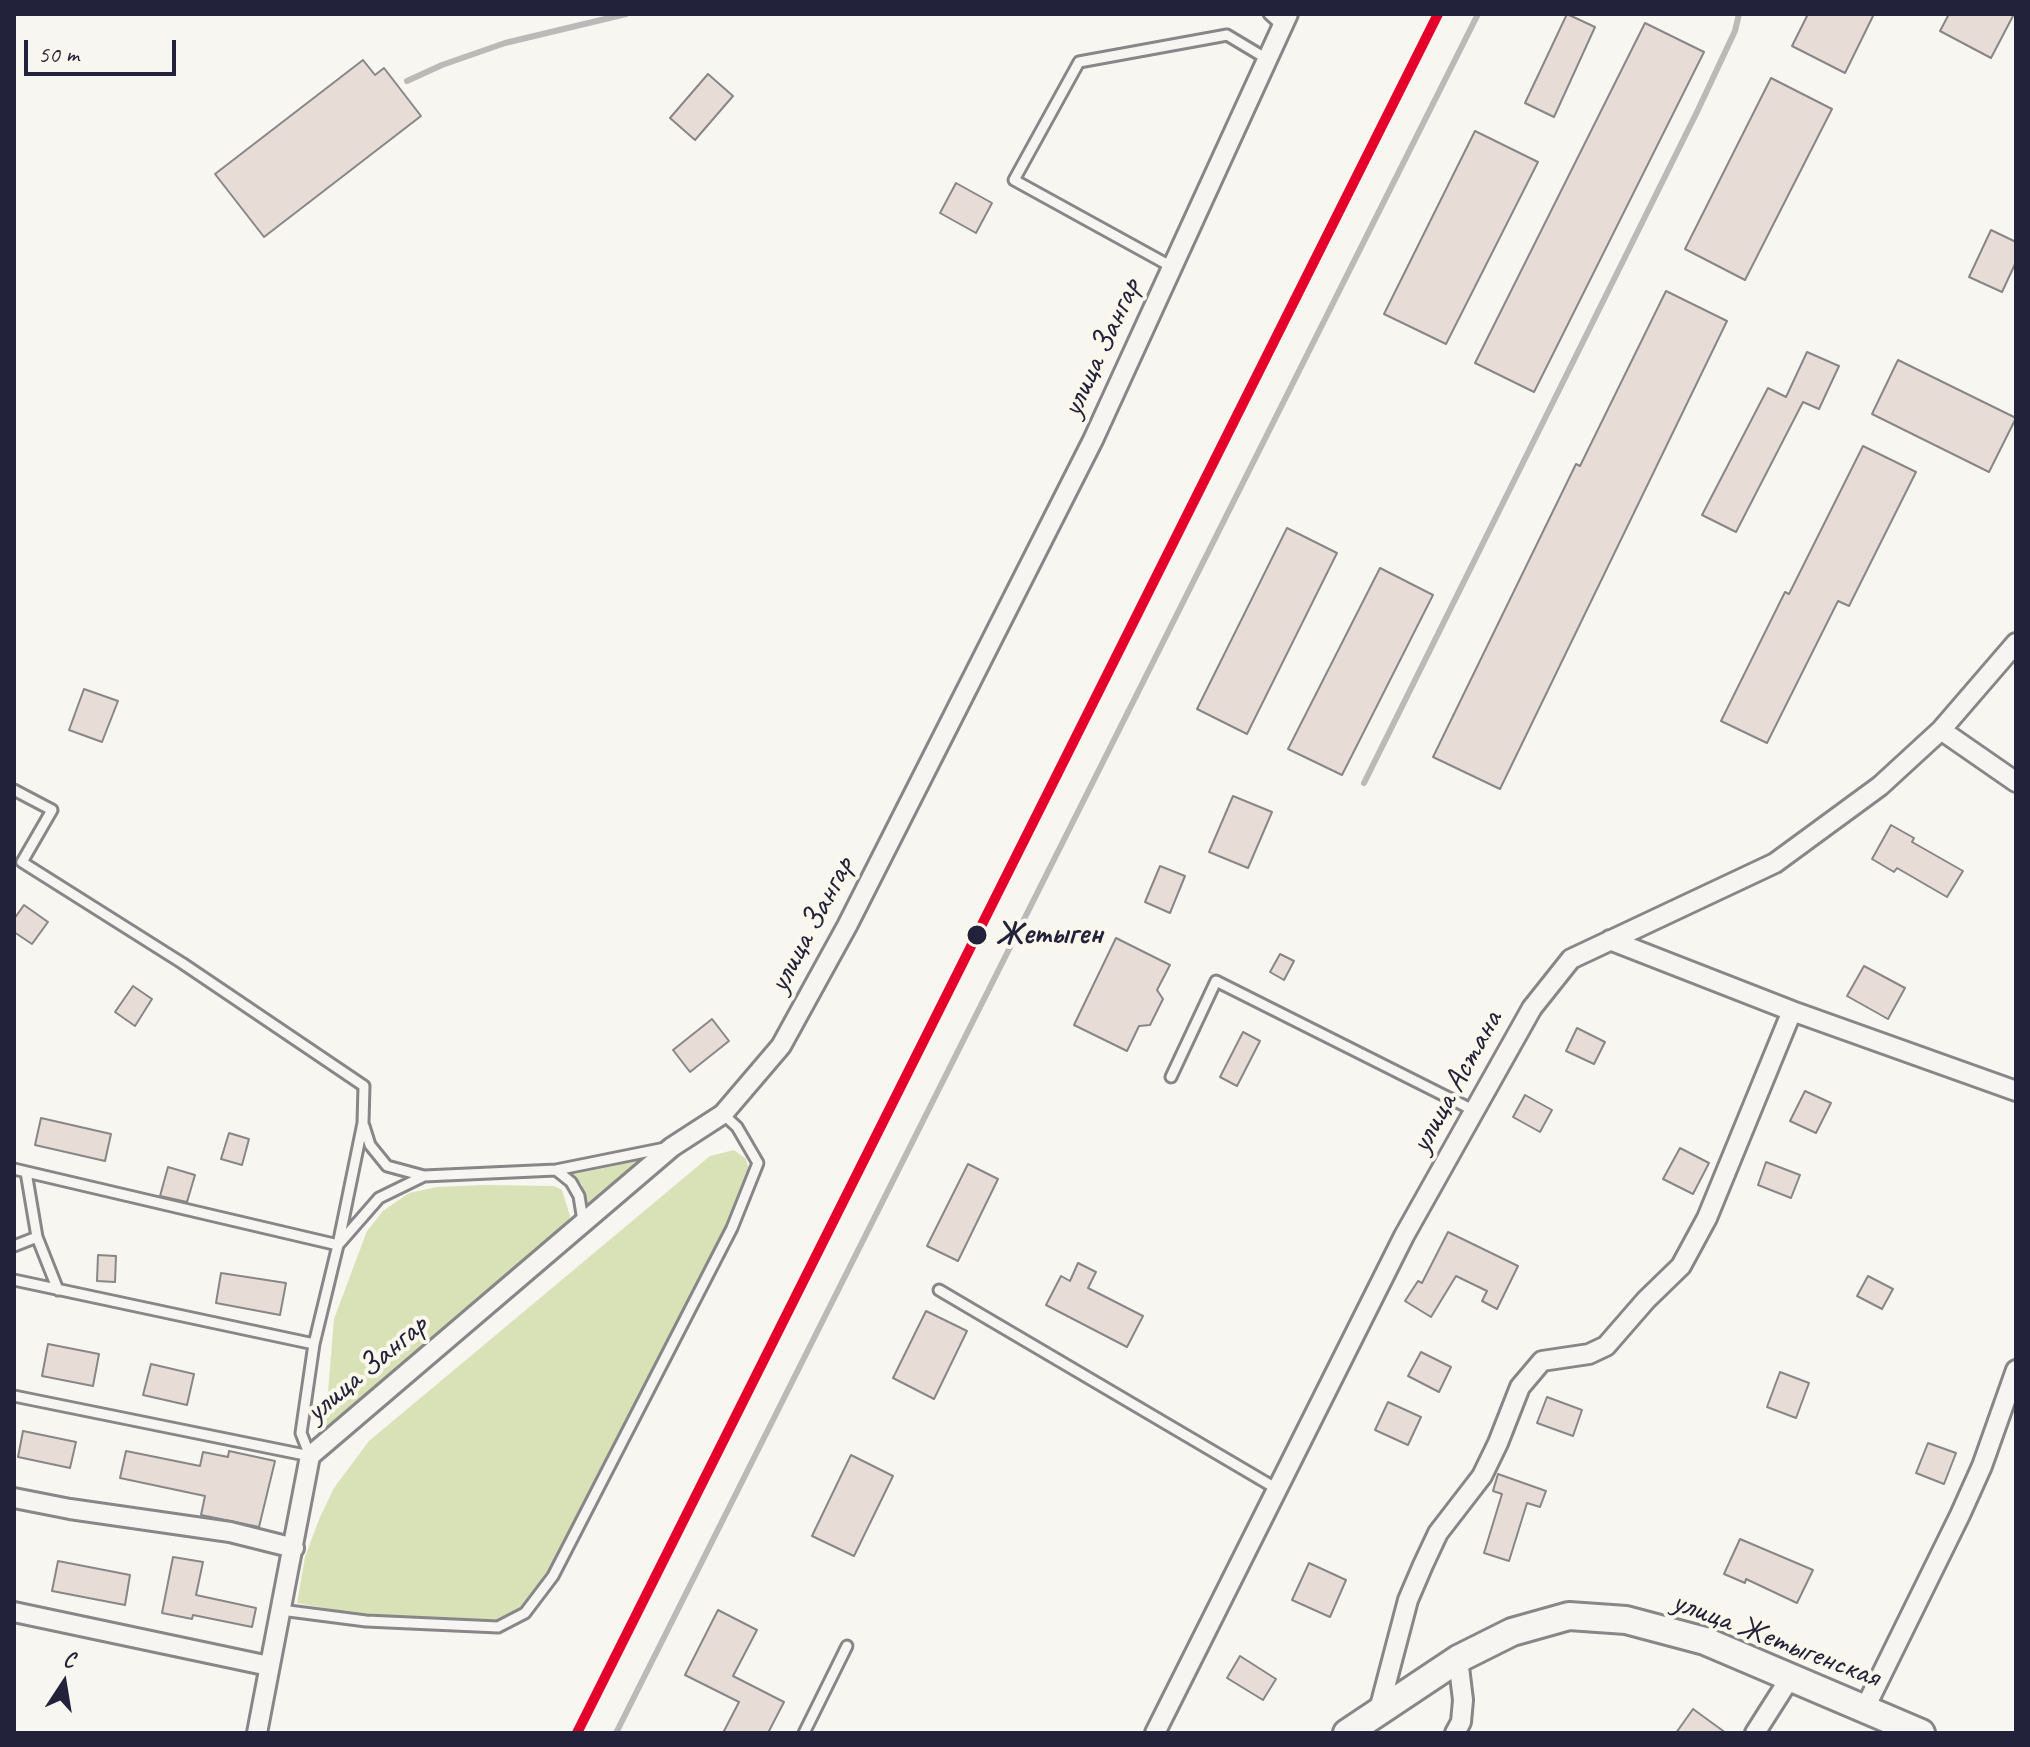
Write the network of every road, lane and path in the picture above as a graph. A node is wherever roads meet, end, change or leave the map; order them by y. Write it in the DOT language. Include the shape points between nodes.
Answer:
graph roads {
  1 [pos="1280,18"];
  2 [pos="1267,59"];
  3 [pos="1172,267"];
  4 [pos="2016,643"];
  5 [pos="1941,730"];
  6 [pos="2016,782"];
  7 [pos="14,790"];
  8 [pos="22,862"];
  9 [pos="14,870"];
  10 [pos="1610,940"];
  11 [pos="1792,1011"];
  12 [pos="1171,1077"];
  13 [pos="2016,1091"];
  14 [pos="1475,1111"];
  15 [pos="723,1114"];
  16 [pos="363,1123"];
  17 [pos="672,1147"];
  18 [pos="14,1169"];
  19 [pos="556,1170"];
  20 [pos="26,1172"];
  21 [pos="424,1176"];
  22 [pos="584,1225"];
  23 [pos="37,1237"];
  24 [pos="338,1245"];
  25 [pos="14,1246"];
  26 [pos="14,1280"];
  27 [pos="58,1290"];
  28 [pos="939,1290"];
  29 [pos="314,1344"];
  30 [pos="2016,1370"];
  31 [pos="14,1396"];
  32 [pos="310,1456"];
  33 [pos="1277,1489"];
  34 [pos="14,1498"];
  35 [pos="294,1548"];
  36 [pos="281,1610"];
  37 [pos="14,1612"];
  38 [pos="847,1646"];
  39 [pos="1458,1659"];
  40 [pos="269,1666"];
  41 [pos="1790,1678"];
  42 [pos="1379,1710"];
  43 [pos="1864,1710"];
  44 [pos="257,1733"];
  45 [pos="804,1733"];
  46 [pos="1155,1733"];
  47 [pos="1347,1733"];
  48 [pos="1455,1733"];
  49 [pos="1755,1733"];
  50 [pos="1921,1733"];
  1 -- 2 [label="street, улица Зангар"];
  2 -- 3 [label="street, улица Зангар"];
  2 -- 3 [label="lane" via="1227,35 1079,62 1014,180"];
  3 -- 15 [label="street, улица Зангар" via="1093,440 847,926 781,1046"];
  4 -- 5 [label="street, улица Астана"];
  5 -- 6 [label="street"];
  5 -- 10 [label="street, улица Астана" via="1880,786 1775,863"];
  7 -- 8 [label="lane" via="52,810"];
  8 -- 9 [label="lane"];
  8 -- 16 [label="lane" via="364,1086"];
  10 -- 11 [label="street"];
  10 -- 14 [label="street, улица Астана" via="1571,959 1532,1008"];
  11 -- 13 [label="street"];
  11 -- 42 [label="street" via="1707,1218 1681,1266 1606,1346 1542,1361 1520,1387 1482,1476 1438,1533 1423,1565 1408,1600"];
  12 -- 14 [label="lane" via="1216,981"];
  14 -- 33 [label="street, улица Астана" via="1404,1236"];
  15 -- 17 [label="street, улица Зангар"];
  15 -- 36 [label="lane" via="758,1163 732,1228 605,1476 553,1576 525,1613 498,1627 366,1621"];
  16 -- 21 [label="lane" via="370,1145 387,1166"];
  16 -- 24 [label="lane"];
  17 -- 19 [label="lane"];
  17 -- 22 [label="street, улица Зангар"];
  18 -- 20 [label="lane"];
  19 -- 21 [label="lane"];
  19 -- 22 [label="lane" via="579,1196"];
  20 -- 23 [label="lane"];
  20 -- 24 [label="lane"];
  21 -- 24 [label="lane" via="379,1198"];
  22 -- 32 [label="street, улица Зангар"];
  23 -- 25 [label="lane"];
  23 -- 27 [label="lane"];
  24 -- 29 [label="lane"];
  26 -- 27 [label="lane"];
  27 -- 29 [label="lane"];
  28 -- 33 [label="lane"];
  29 -- 32 [label="lane" via="301,1433"];
  30 -- 43 [label="street" via="1971,1490"];
  31 -- 32 [label="lane"];
  32 -- 35 [label="street, улица Зангар"];
  33 -- 46 [label="street, улица Астана"];
  34 -- 35 [label="street" via="230,1532"];
  35 -- 36 [label="street, улица Зангар"];
  36 -- 40 [label="street, улица Зангар"];
  37 -- 40 [label="street"];
  38 -- 45 [label="lane"];
  39 -- 41 [label="main road, улица Жетыгенская" via="1512,1632 1569,1616 1626,1620 1705,1641"];
  39 -- 42 [label="main road, улица Жетыгенская"];
  39 -- 48 [label="street" via="1463,1700"];
  40 -- 44 [label="street, улица Зангар"];
  41 -- 43 [label="main road, улица Жетыгенская"];
  41 -- 49 [label="street"];
  42 -- 47 [label="main road, улица Жетыгенская"];
  43 -- 50 [label="main road, улица Жетыгенская"];
}
